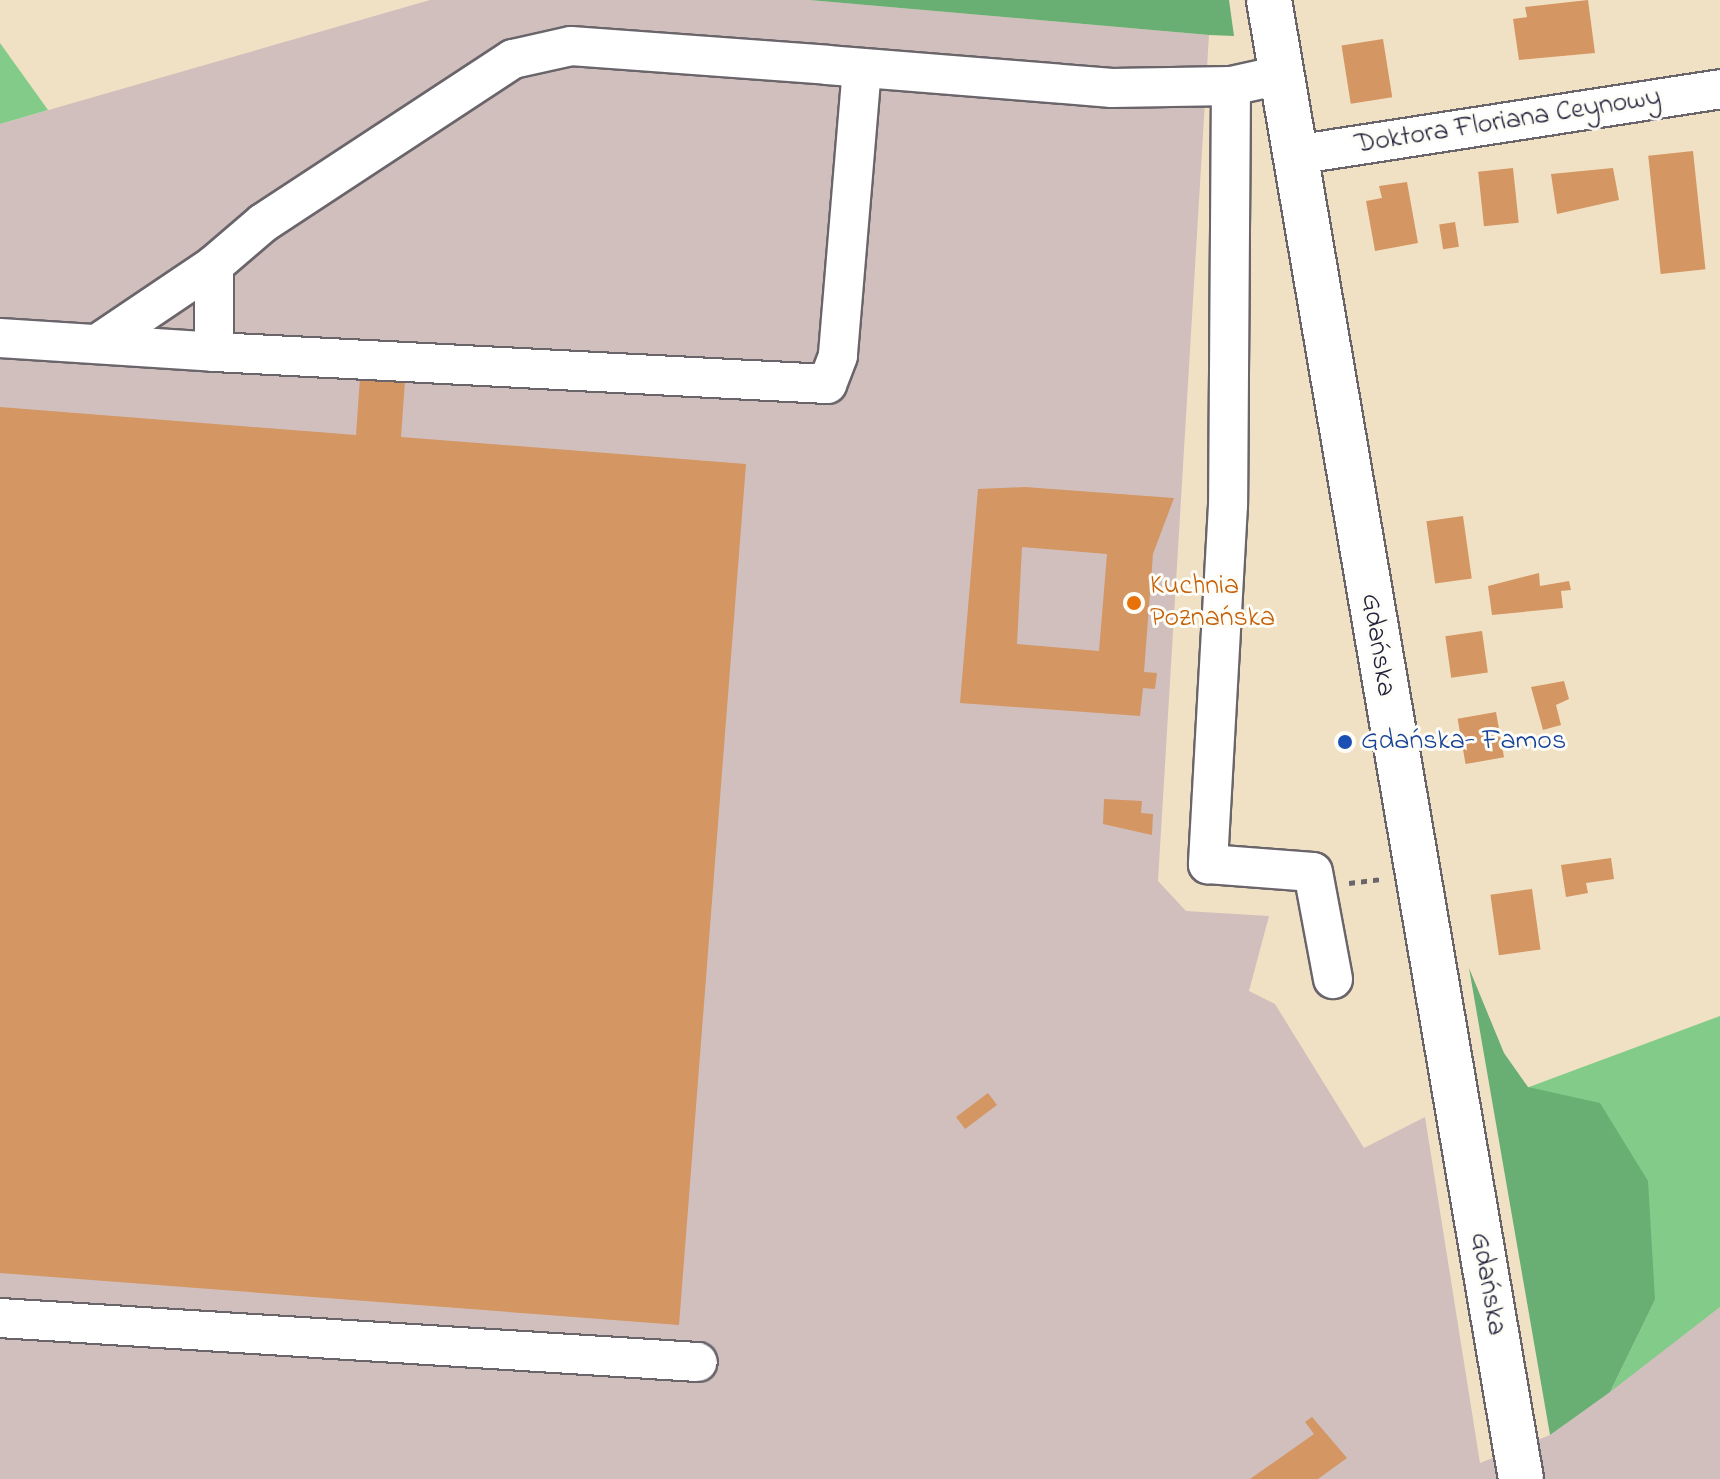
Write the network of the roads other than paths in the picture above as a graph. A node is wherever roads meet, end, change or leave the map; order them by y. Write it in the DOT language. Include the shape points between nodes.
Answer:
graph roads {
  1 [pos="1269,0"];
  2 [pos="862,68"];
  3 [pos="1281,75"];
  4 [pos="1231,86"];
  5 [pos="1720,89"];
  6 [pos="1295,155"];
  7 [pos="214,265"];
  8 [pos="0,338"];
  9 [pos="97,344"];
  10 [pos="214,352"];
  11 [pos="1333,979"];
  12 [pos="0,1318"];
  13 [pos="698,1362"];
  14 [pos="1521,1479"];
  1 -- 3 [label="main road, Gdańska"];
  2 -- 4 [label="street" via="1112,88"];
  2 -- 7 [label="street" via="571,46 513,59 263,223"];
  2 -- 10 [label="street" via="838,356 827,384"];
  3 -- 4 [label="street"];
  3 -- 6 [label="main road, Gdańska"];
  4 -- 11 [label="street" via="1228,505 1208,864 1313,872"];
  5 -- 6 [label="street, Doktora Floriana Ceynowy"];
  6 -- 14 [label="main road, Gdańska"];
  7 -- 9 [label="street"];
  7 -- 10 [label="street"];
  8 -- 9 [label="street"];
  9 -- 10 [label="street"];
  12 -- 13 [label="street"];
}
